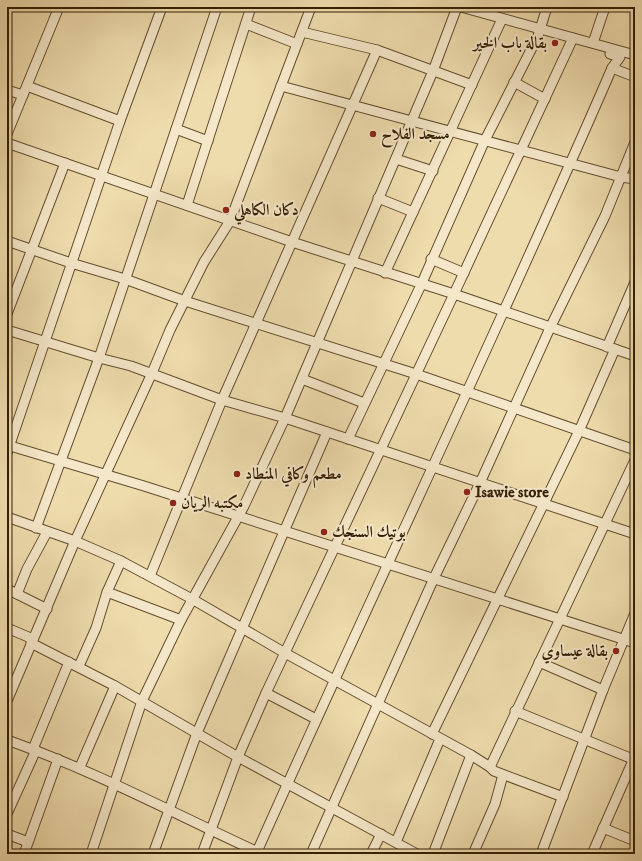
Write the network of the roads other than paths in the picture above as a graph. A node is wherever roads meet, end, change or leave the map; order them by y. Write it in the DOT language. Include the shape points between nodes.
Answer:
graph roads {
  1 [pos="59,7"];
  2 [pos="162,7"];
  3 [pos="217,7"];
  4 [pos="251,7"];
  5 [pos="312,7"];
  6 [pos="462,7"];
  7 [pos="547,7"];
  8 [pos="605,7"];
  9 [pos="502,19"];
  10 [pos="246,24"];
  11 [pos="540,30"];
  12 [pos="302,32"];
  13 [pos="572,40"];
  14 [pos="593,43"];
  15 [pos="297,44"];
  16 [pos="377,50"];
  17 [pos="635,55"];
  18 [pos="612,68"];
  19 [pos="433,71"];
  20 [pos="635,77"];
  21 [pos="514,82"];
  22 [pos="27,86"];
  23 [pos="281,86"];
  24 [pos="472,86"];
  25 [pos="7,90"];
  26 [pos="23,95"];
  27 [pos="545,99"];
  28 [pos="354,105"];
  29 [pos="412,120"];
  30 [pos="120,121"];
  31 [pos="176,129"];
  32 [pos="451,130"];
  33 [pos="7,134"];
  34 [pos="485,140"];
  35 [pos="208,141"];
  36 [pos="635,142"];
  37 [pos="7,143"];
  38 [pos="521,149"];
  39 [pos="633,156"];
  40 [pos="396,159"];
  41 [pos="65,163"];
  42 [pos="571,163"];
  43 [pos="433,171"];
  44 [pos="102,175"];
  45 [pos="621,177"];
  46 [pos="635,179"];
  47 [pos="154,193"];
  48 [pos="378,198"];
  49 [pos="187,205"];
  50 [pos="413,212"];
  51 [pos="230,221"];
  52 [pos="7,240"];
  53 [pos="292,242"];
  54 [pos="32,250"];
  55 [pos="431,259"];
  56 [pos="352,262"];
  57 [pos="71,263"];
  58 [pos="385,273"];
  59 [pos="464,273"];
  60 [pos="126,279"];
  61 [pos="635,282"];
  62 [pos="421,285"];
  63 [pos="454,294"];
  64 [pos="185,302"];
  65 [pos="504,312"];
  66 [pos="7,314"];
  67 [pos="257,323"];
  68 [pos="550,328"];
  69 [pos="7,330"];
  70 [pos="45,341"];
  71 [pos="318,342"];
  72 [pos="611,348"];
  73 [pos="635,356"];
  74 [pos="99,358"];
  75 [pos="382,363"];
  76 [pos="152,373"];
  77 [pos="416,374"];
  78 [pos="302,379"];
  79 [pos="468,393"];
  80 [pos="222,400"];
  81 [pos="364,403"];
  82 [pos="514,409"];
  83 [pos="285,418"];
  84 [pos="579,431"];
  85 [pos="327,432"];
  86 [pos="348,439"];
  87 [pos="8,448"];
  88 [pos="635,450"];
  89 [pos="381,451"];
  90 [pos="635,460"];
  91 [pos="62,461"];
  92 [pos="433,468"];
  93 [pos="106,475"];
  94 [pos="480,483"];
  95 [pos="182,499"];
  96 [pos="542,504"];
  97 [pos="238,516"];
  98 [pos="7,517"];
  99 [pos="604,524"];
  100 [pos="36,528"];
  101 [pos="285,531"];
  102 [pos="47,532"];
  103 [pos="635,534"];
  104 [pos="75,541"];
  105 [pos="336,547"];
  106 [pos="122,561"];
  107 [pos="388,564"];
  108 [pos="150,576"];
  109 [pos="434,578"];
  110 [pos="7,589"];
  111 [pos="107,592"];
  112 [pos="17,594"];
  113 [pos="192,599"];
  114 [pos="498,599"];
  115 [pos="47,609"];
  116 [pos="635,613"];
  117 [pos="559,619"];
  118 [pos="181,620"];
  119 [pos="7,628"];
  120 [pos="241,628"];
  121 [pos="624,640"];
  122 [pos="32,641"];
  123 [pos="635,643"];
  124 [pos="285,653"];
  125 [pos="69,662"];
  126 [pos="539,662"];
  127 [pos="79,666"];
  128 [pos="335,680"];
  129 [pos="115,686"];
  130 [pos="603,690"];
  131 [pos="266,693"];
  132 [pos="7,701"];
  133 [pos="142,701"];
  134 [pos="380,704"];
  135 [pos="515,711"];
  136 [pos="316,719"];
  137 [pos="197,733"];
  138 [pos="436,736"];
  139 [pos="7,740"];
  140 [pos="584,740"];
  141 [pos="35,750"];
  142 [pos="471,756"];
  143 [pos="238,757"];
  144 [pos="635,758"];
  145 [pos="58,759"];
  146 [pos="490,767"];
  147 [pos="80,768"];
  148 [pos="503,775"];
  149 [pos="114,782"];
  150 [pos="288,783"];
  151 [pos="563,797"];
  152 [pos="333,807"];
  153 [pos="8,810"];
  154 [pos="169,811"];
  155 [pos="603,828"];
  156 [pos="212,830"];
  157 [pos="7,834"];
  158 [pos="381,834"];
  159 [pos="635,841"];
  160 [pos="28,842"];
  161 [pos="396,842"];
  162 [pos="258,853"];
  163 [pos="24,854"];
  164 [pos="91,854"];
  165 [pos="153,854"];
  166 [pos="202,854"];
  167 [pos="312,854"];
  168 [pos="371,854"];
  169 [pos="417,854"];
  170 [pos="432,854"];
  171 [pos="473,854"];
  172 [pos="541,854"];
  173 [pos="592,854"];
  1 -- 22 [label="street"];
  2 -- 30 [label="street"];
  3 -- 31 [label="street"];
  4 -- 10 [label="street"];
  5 -- 12 [label="street"];
  6 -- 9 [label="street"];
  6 -- 19 [label="street"];
  7 -- 11 [label="street"];
  8 -- 14 [label="street"];
  9 -- 11 [label="street"];
  9 -- 24 [label="street"];
  10 -- 15 [label="street"];
  10 -- 35 [label="street"];
  11 -- 13 [label="street"];
  11 -- 21 [label="street"];
  12 -- 15 [label="street"];
  12 -- 16 [label="street"];
  13 -- 14 [label="street"];
  13 -- 18 [label="street" via="620,57"];
  13 -- 27 [label="street"];
  14 -- 17 [label="street"];
  15 -- 23 [label="street"];
  16 -- 19 [label="street"];
  16 -- 28 [label="street"];
  18 -- 20 [label="street"];
  18 -- 42 [label="street"];
  19 -- 24 [label="street"];
  19 -- 29 [label="street"];
  21 -- 27 [label="street"];
  21 -- 34 [label="street"];
  22 -- 26 [label="street"];
  22 -- 30 [label="street"];
  23 -- 28 [label="street"];
  23 -- 51 [label="street"];
  24 -- 32 [label="street"];
  25 -- 26 [label="street"];
  26 -- 33 [label="street"];
  27 -- 38 [label="street"];
  28 -- 29 [label="street"];
  28 -- 53 [label="street"];
  29 -- 32 [label="street"];
  29 -- 40 [label="street"];
  30 -- 44 [label="street"];
  31 -- 35 [label="street"];
  31 -- 47 [label="street"];
  32 -- 34 [label="street"];
  32 -- 43 [label="street"];
  34 -- 38 [label="street"];
  34 -- 55 [label="street"];
  35 -- 49 [label="street"];
  36 -- 39 [label="street"];
  37 -- 41 [label="street"];
  38 -- 42 [label="street"];
  38 -- 59 [label="street"];
  39 -- 45 [label="street"];
  40 -- 43 [label="street"];
  40 -- 48 [label="street"];
  41 -- 44 [label="street"];
  41 -- 54 [label="street"];
  42 -- 45 [label="street"];
  42 -- 65 [label="street"];
  43 -- 50 [label="street"];
  44 -- 47 [label="street"];
  44 -- 57 [label="street"];
  45 -- 46 [label="street"];
  45 -- 68 [label="street" via="605,216"];
  47 -- 49 [label="street"];
  47 -- 60 [label="street"];
  48 -- 50 [label="street"];
  48 -- 56 [label="street"];
  49 -- 51 [label="street"];
  50 -- 58 [label="street"];
  51 -- 53 [label="street"];
  51 -- 64 [label="street" via="204,262"];
  52 -- 54 [label="street"];
  53 -- 56 [label="street"];
  53 -- 67 [label="street"];
  54 -- 57 [label="street"];
  54 -- 66 [label="street"];
  55 -- 59 [label="street"];
  55 -- 62 [label="street"];
  56 -- 58 [label="street"];
  56 -- 71 [label="street"];
  57 -- 60 [label="street"];
  57 -- 70 [label="street"];
  58 -- 62 [label="street"];
  59 -- 63 [label="street"];
  60 -- 64 [label="street"];
  60 -- 74 [label="street"];
  61 -- 72 [label="street"];
  62 -- 63 [label="street"];
  62 -- 75 [label="street"];
  63 -- 65 [label="street"];
  63 -- 77 [label="street"];
  64 -- 67 [label="street"];
  64 -- 76 [label="street"];
  65 -- 68 [label="street"];
  65 -- 79 [label="street"];
  67 -- 71 [label="street"];
  67 -- 80 [label="street"];
  68 -- 72 [label="street"];
  68 -- 82 [label="street"];
  69 -- 70 [label="street"];
  70 -- 74 [label="street"];
  70 -- 87 [label="street"];
  71 -- 75 [label="street"];
  71 -- 78 [label="street"];
  72 -- 73 [label="street"];
  72 -- 84 [label="street"];
  74 -- 76 [label="street"];
  74 -- 91 [label="street"];
  75 -- 77 [label="street"];
  75 -- 81 [label="street"];
  76 -- 80 [label="street"];
  76 -- 93 [label="street"];
  77 -- 79 [label="street"];
  77 -- 89 [label="street"];
  78 -- 81 [label="street"];
  78 -- 83 [label="street"];
  79 -- 82 [label="street"];
  79 -- 92 [label="street"];
  80 -- 83 [label="street"];
  80 -- 95 [label="street"];
  81 -- 86 [label="street"];
  82 -- 84 [label="street"];
  82 -- 94 [label="street"];
  83 -- 85 [label="street"];
  83 -- 97 [label="street"];
  84 -- 88 [label="street"];
  84 -- 96 [label="street"];
  85 -- 86 [label="street"];
  85 -- 101 [label="street"];
  86 -- 89 [label="street"];
  87 -- 91 [label="street"];
  89 -- 92 [label="street"];
  89 -- 105 [label="street"];
  90 -- 99 [label="street"];
  91 -- 93 [label="street"];
  91 -- 100 [label="street"];
  92 -- 94 [label="street"];
  92 -- 107 [label="street"];
  93 -- 95 [label="street"];
  93 -- 104 [label="street"];
  94 -- 96 [label="street"];
  94 -- 109 [label="street"];
  95 -- 97 [label="street"];
  95 -- 108 [label="street"];
  96 -- 99 [label="street"];
  96 -- 114 [label="street"];
  97 -- 101 [label="street"];
  97 -- 113 [label="street"];
  98 -- 100 [label="street"];
  99 -- 103 [label="street"];
  99 -- 117 [label="street"];
  100 -- 102 [label="street"];
  101 -- 105 [label="street"];
  101 -- 120 [label="street"];
  102 -- 104 [label="street"];
  102 -- 112 [label="street"];
  104 -- 106 [label="street"];
  104 -- 115 [label="street"];
  105 -- 107 [label="street"];
  105 -- 124 [label="street"];
  106 -- 108 [label="street"];
  106 -- 111 [label="street"];
  107 -- 109 [label="street"];
  107 -- 128 [label="street"];
  108 -- 113 [label="street"];
  109 -- 114 [label="street"];
  109 -- 134 [label="street"];
  110 -- 112 [label="street"];
  111 -- 118 [label="street"];
  111 -- 127 [label="street" via="96,628"];
  112 -- 115 [label="street"];
  113 -- 118 [label="street"];
  113 -- 120 [label="street"];
  114 -- 117 [label="street"];
  114 -- 138 [label="street"];
  115 -- 122 [label="street"];
  116 -- 121 [label="street"];
  117 -- 121 [label="street"];
  117 -- 126 [label="street"];
  118 -- 133 [label="street"];
  119 -- 122 [label="street"];
  120 -- 124 [label="street"];
  120 -- 137 [label="street"];
  121 -- 123 [label="street"];
  121 -- 130 [label="street"];
  122 -- 125 [label="street"];
  122 -- 132 [label="street"];
  124 -- 128 [label="street"];
  124 -- 131 [label="street"];
  125 -- 127 [label="street"];
  125 -- 141 [label="street"];
  126 -- 130 [label="street"];
  126 -- 135 [label="street"];
  127 -- 129 [label="street"];
  128 -- 134 [label="street"];
  128 -- 136 [label="street"];
  129 -- 133 [label="street"];
  129 -- 147 [label="street"];
  130 -- 140 [label="street"];
  131 -- 136 [label="street"];
  131 -- 143 [label="street"];
  133 -- 137 [label="street"];
  133 -- 149 [label="street"];
  134 -- 138 [label="street"];
  134 -- 152 [label="street"];
  135 -- 140 [label="street"];
  135 -- 146 [label="street"];
  136 -- 150 [label="street"];
  137 -- 143 [label="street"];
  137 -- 154 [label="street"];
  138 -- 142 [label="street"];
  138 -- 161 [label="street"];
  139 -- 141 [label="street"];
  140 -- 144 [label="street"];
  140 -- 151 [label="street"];
  141 -- 145 [label="street"];
  141 -- 153 [label="street"];
  142 -- 146 [label="street"];
  142 -- 170 [label="street"];
  143 -- 150 [label="street"];
  143 -- 156 [label="street"];
  144 -- 155 [label="street"];
  145 -- 147 [label="street"];
  145 -- 160 [label="street"];
  146 -- 148 [label="street"];
  147 -- 149 [label="street"];
  148 -- 151 [label="street"];
  148 -- 171 [label="street" via="495,804"];
  149 -- 154 [label="street"];
  149 -- 164 [label="street"];
  150 -- 152 [label="street"];
  150 -- 162 [label="street"];
  151 -- 172 [label="street"];
  152 -- 158 [label="street"];
  152 -- 167 [label="street"];
  154 -- 156 [label="street"];
  154 -- 165 [label="street"];
  155 -- 159 [label="street"];
  155 -- 173 [label="street"];
  156 -- 162 [label="street"];
  156 -- 166 [label="street"];
  157 -- 160 [label="street"];
  158 -- 161 [label="street"];
  158 -- 168 [label="street"];
  160 -- 163 [label="street"];
  161 -- 169 [label="street"];
}
